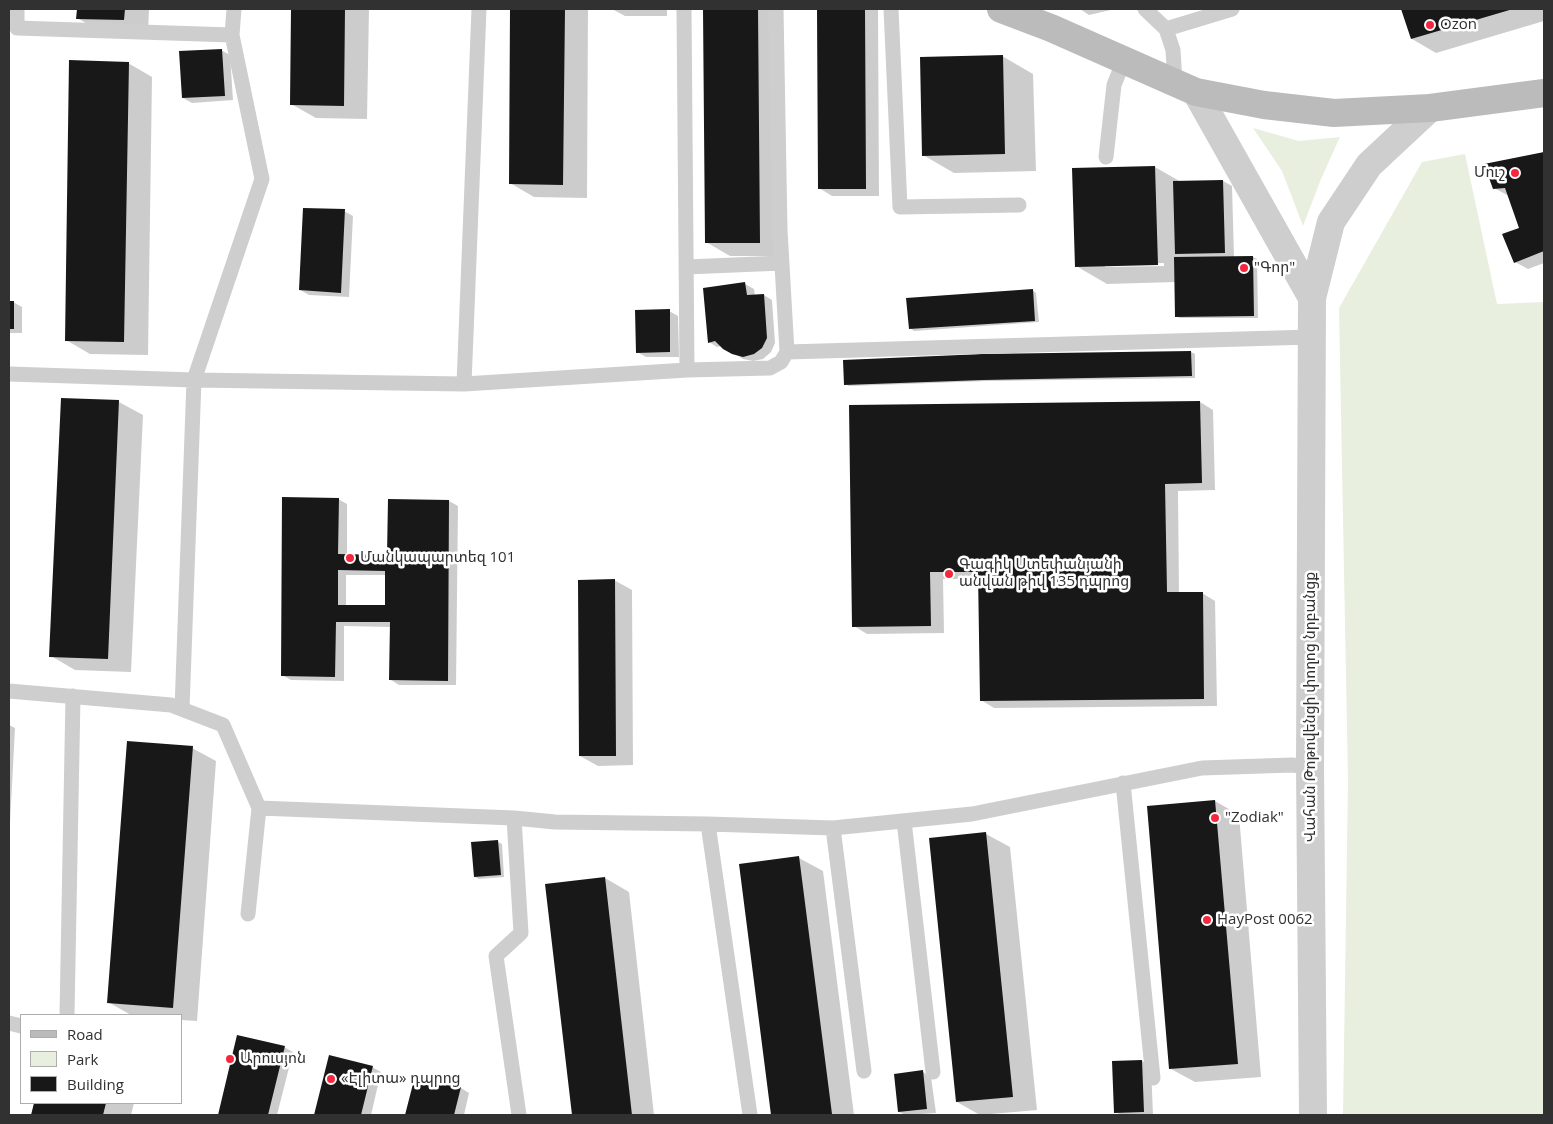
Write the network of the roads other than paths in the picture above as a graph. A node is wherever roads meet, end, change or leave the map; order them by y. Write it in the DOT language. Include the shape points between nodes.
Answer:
graph roads {
  1 [pos="17,9"];
  2 [pos="234,9"];
  3 [pos="479,9"];
  4 [pos="684,9"];
  5 [pos="776,9"];
  6 [pos="890,9"];
  7 [pos="1001,9"];
  8 [pos="1145,9"];
  9 [pos="1232,9"];
  10 [pos="1048,18"];
  11 [pos="1166,29"];
  12 [pos="232,35"];
  13 [pos="1124,60"];
  14 [pos="1186,87"];
  15 [pos="1544,93"];
  16 [pos="1430,108"];
  17 [pos="1106,157"];
  18 [pos="1019,205"];
  19 [pos="782,263"];
  20 [pos="686,268"];
  21 [pos="1312,298"];
  22 [pos="1312,337"];
  23 [pos="787,352"];
  24 [pos="687,370"];
  25 [pos="9,374"];
  26 [pos="194,380"];
  27 [pos="464,384"];
  28 [pos="9,691"];
  29 [pos="73,696"];
  30 [pos="182,709"];
  31 [pos="1310,767"];
  32 [pos="1123,783"];
  33 [pos="259,808"];
  34 [pos="514,818"];
  35 [pos="904,821"];
  36 [pos="708,824"];
  37 [pos="833,828"];
  38 [pos="248,914"];
  39 [pos="67,1014"];
  40 [pos="864,1070"];
  41 [pos="933,1072"];
  42 [pos="1153,1078"];
  43 [pos="519,1115"];
  44 [pos="750,1115"];
  45 [pos="1313,1115"];
  1 -- 12 [label="lane" via="17,28"];
  2 -- 12 [label="lane"];
  3 -- 27 [label="lane"];
  4 -- 20 [label="lane"];
  5 -- 19 [label="lane"];
  6 -- 18 [label="lane" via="900,207"];
  7 -- 10 [label="street"];
  8 -- 11 [label="lane"];
  9 -- 11 [label="lane"];
  10 -- 13 [label="street"];
  11 -- 14 [label="lane"];
  12 -- 26 [label="lane" via="262,179"];
  13 -- 14 [label="street"];
  13 -- 17 [label="lane" via="1114,85"];
  14 -- 16 [label="street" via="1264,105 1334,113"];
  14 -- 21 [label="street, Վահան Թոթովենցի փողոց նրբանցք"];
  15 -- 16 [label="street"];
  16 -- 21 [label="street, Վահան Թոթովենցի փողոց նրբանցք" via="1369,166 1330,222"];
  19 -- 20 [label="lane"];
  19 -- 23 [label="lane"];
  20 -- 24 [label="lane"];
  21 -- 22 [label="street, Վահան Թոթովենցի փողոց նրբանցք"];
  22 -- 23 [label="lane"];
  22 -- 31 [label="street, Վահան Թոթովենցի փողոց նրբանցք"];
  23 -- 24 [label="lane" via="781,362 770,368"];
  24 -- 27 [label="lane"];
  25 -- 26 [label="lane"];
  26 -- 27 [label="lane"];
  26 -- 30 [label="lane"];
  28 -- 29 [label="lane"];
  29 -- 30 [label="lane" via="170,705"];
  29 -- 39 [label="lane"];
  30 -- 33 [label="lane" via="222,725"];
  31 -- 32 [label="lane" via="1202,768"];
  31 -- 45 [label="street, Վահան Թոթովենցի փողոց նրբանցք"];
  32 -- 35 [label="lane" via="972,814"];
  32 -- 42 [label="lane"];
  33 -- 34 [label="lane"];
  33 -- 38 [label="lane"];
  34 -- 36 [label="lane" via="555,822"];
  34 -- 43 [label="lane" via="521,933 496,956"];
  35 -- 37 [label="lane"];
  35 -- 41 [label="lane"];
  36 -- 37 [label="lane"];
  36 -- 44 [label="lane"];
  37 -- 40 [label="lane"];
}
